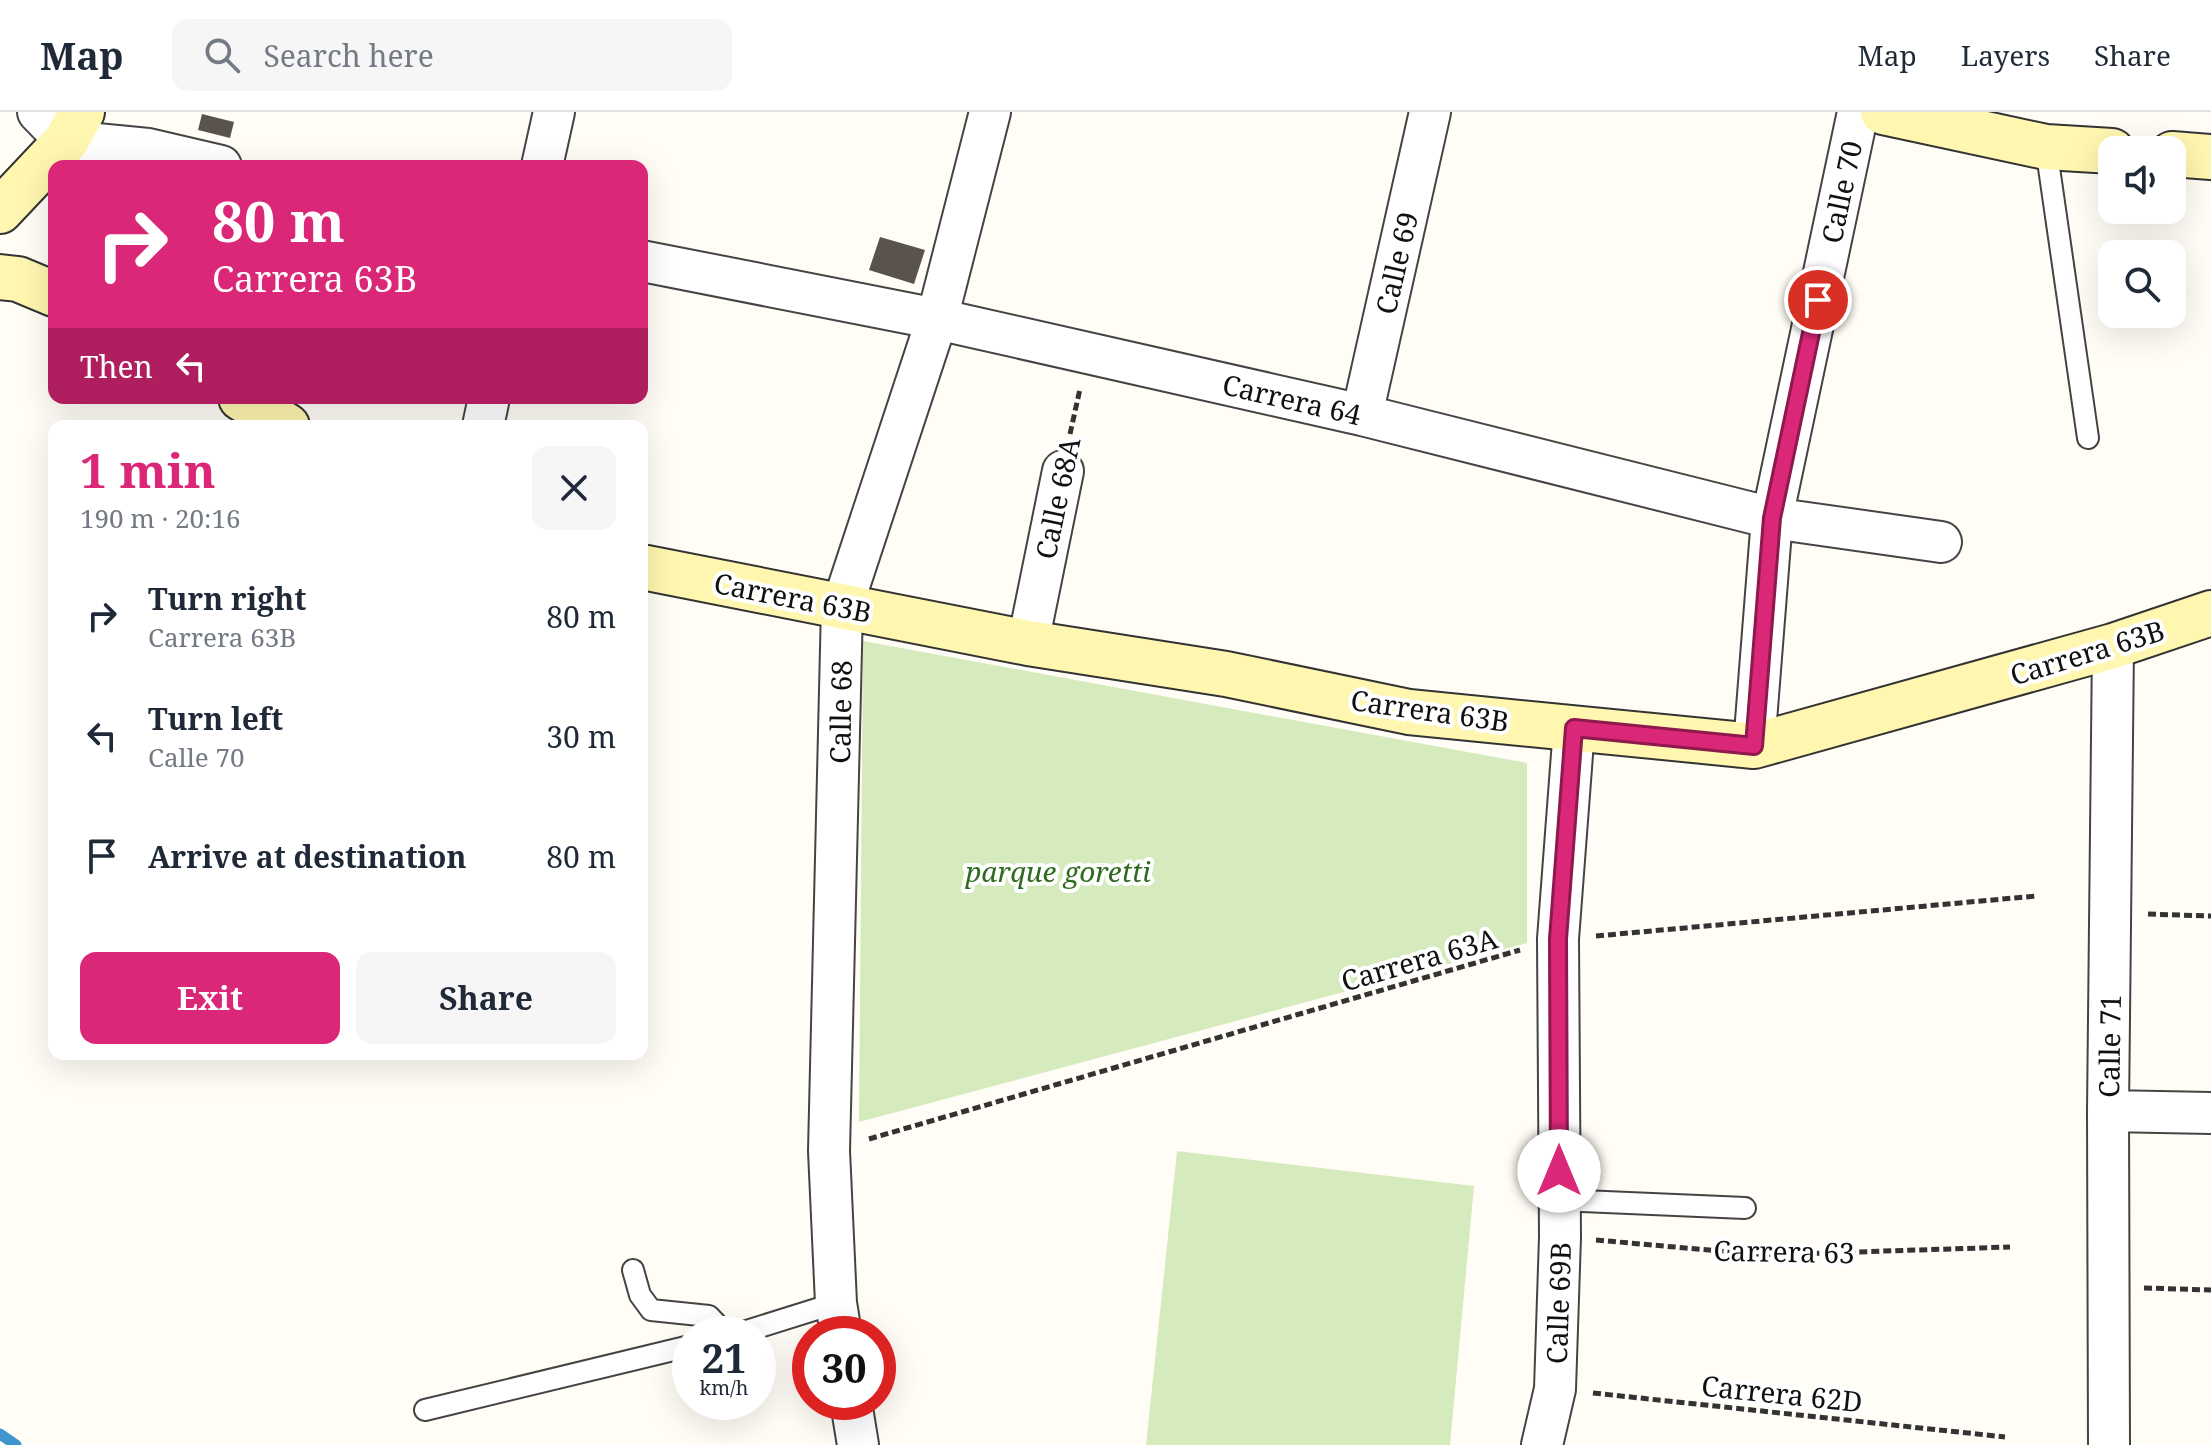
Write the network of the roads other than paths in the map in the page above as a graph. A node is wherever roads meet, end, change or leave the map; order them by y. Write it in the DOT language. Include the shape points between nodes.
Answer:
graph roads {
  1 [pos="554,112"];
  2 [pos="990,112"];
  3 [pos="1430,112"];
  4 [pos="1858,112"];
  5 [pos="1883,112"];
  6 [pos="62,122"];
  7 [pos="2046,147"];
  8 [pos="2098,150"];
  9 [pos="2186,155"];
  10 [pos="2211,157"];
  11 [pos="195,160"];
  12 [pos="543,160"];
  13 [pos="0,211"];
  14 [pos="648,262"];
  15 [pos="0,277"];
  16 [pos="48,292"];
  17 [pos="937,319"];
  18 [pos="251,404"];
  19 [pos="1362,415"];
  20 [pos="277,420"];
  21 [pos="2088,438"];
  22 [pos="1063,471"];
  23 [pos="1772,518"];
  24 [pos="1941,542"];
  25 [pos="648,568"];
  26 [pos="842,607"];
  27 [pos="2211,613"];
  28 [pos="1028,643"];
  29 [pos="2113,646"];
  30 [pos="1574,728"];
  31 [pos="1754,746"];
  32 [pos="2108,1111"];
  33 [pos="2211,1113"];
  34 [pos="1745,1208"];
  35 [pos="1560,1219"];
  36 [pos="633,1270"];
  37 [pos="709,1316"];
  38 [pos="838,1316"];
  39 [pos="672,1350"];
  40 [pos="425,1410"];
  41 [pos="854,1420"];
  42 [pos="858,1445"];
  43 [pos="1542,1445"];
  44 [pos="2109,1445"];
  1 -- 12 [label="street"];
  2 -- 17 [label="street, Calle 68"];
  3 -- 19 [label="street, Calle 69"];
  4 -- 23 [label="street, Calle 70"];
  5 -- 7 [label="main road"];
  6 -- 11 [label="street"];
  6 -- 13 [label="main road"];
  7 -- 8 [label="main road"];
  7 -- 21 [label="lane"];
  9 -- 10 [label="main road"];
  14 -- 17 [label="street, Carrera 64"];
  15 -- 16 [label="main road"];
  17 -- 19 [label="street, Carrera 64"];
  17 -- 26 [label="street, Calle 68"];
  18 -- 20 [label="main road"];
  19 -- 23 [label="street, Carrera 64"];
  22 -- 28 [label="street, Calle 68A"];
  23 -- 24 [label="street, Carrera 64"];
  23 -- 31 [label="street, Calle 70"];
  25 -- 26 [label="main road, Carrera 63B"];
  26 -- 28 [label="main road, Carrera 63B"];
  26 -- 38 [label="street, Calle 68" via="829,1151"];
  27 -- 29 [label="main road, Carrera 63B"];
  28 -- 30 [label="main road, Carrera 63B" via="1226,674 1409,712"];
  29 -- 31 [label="main road, Carrera 63B"];
  29 -- 32 [label="street, Calle 71"];
  30 -- 31 [label="main road, Carrera 63B"];
  30 -- 35 [label="street, Calle 69B" via="1558,939"];
  32 -- 33 [label="street"];
  32 -- 44 [label="street, Calle 71"];
  34 -- 35 [label="lane"];
  35 -- 43 [label="street, Calle 69B" via="1555,1389"];
  36 -- 37 [label="lane" via="651,1310"];
  39 -- 40 [label="lane"];
  41 -- 42 [label="street"];
}
